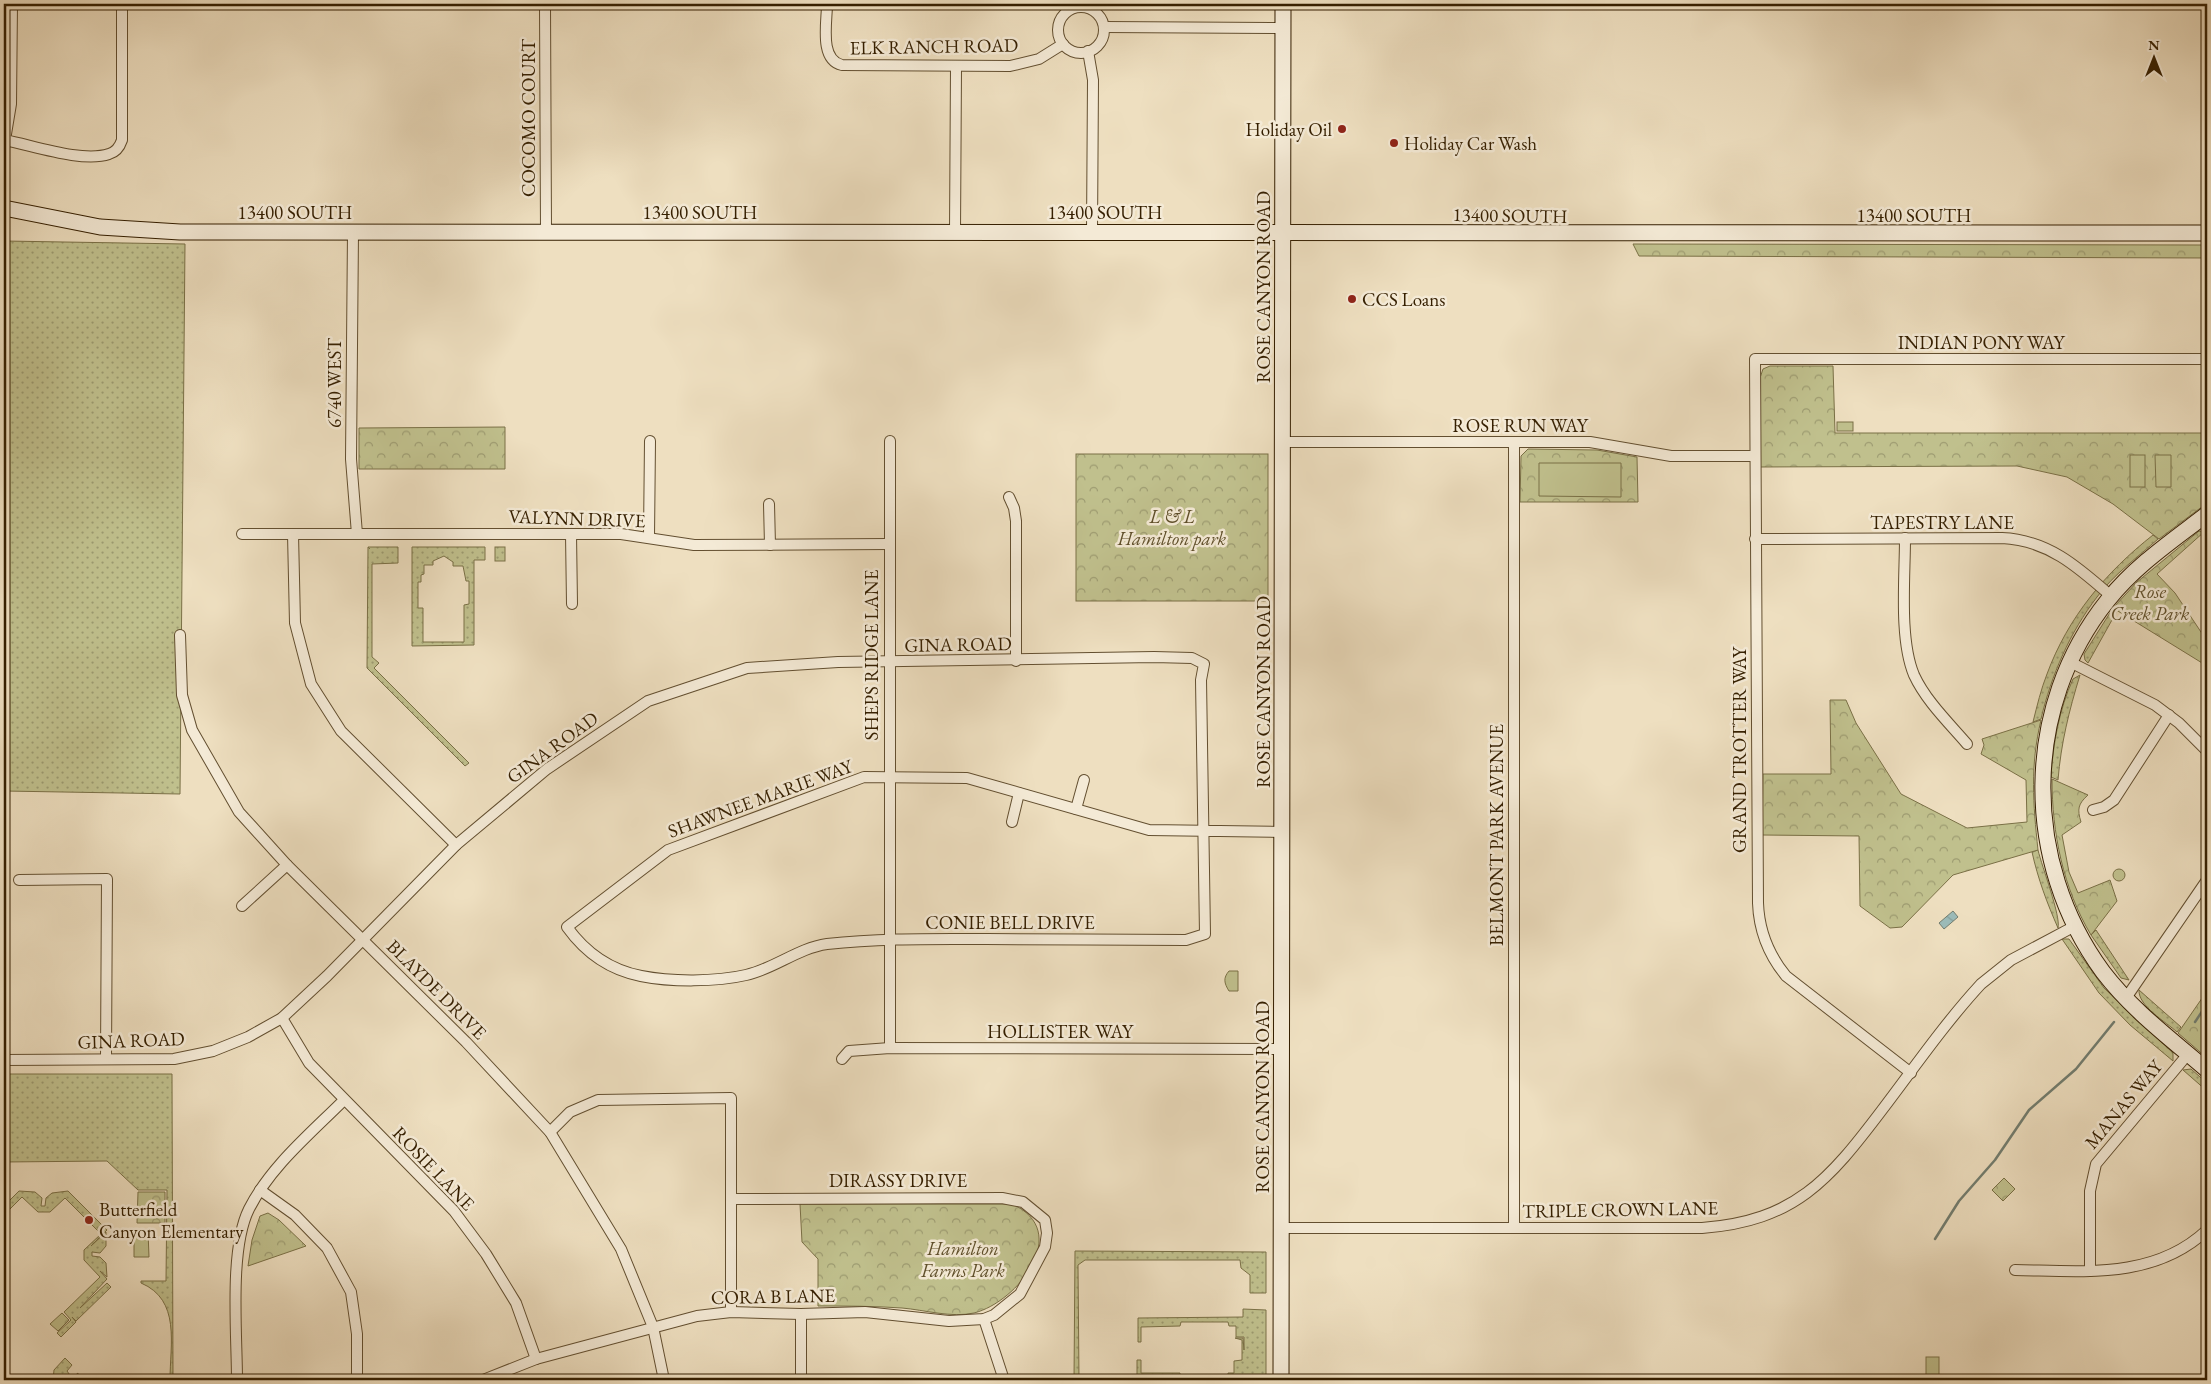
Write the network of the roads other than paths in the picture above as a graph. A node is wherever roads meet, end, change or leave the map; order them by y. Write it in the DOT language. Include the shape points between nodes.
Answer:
graph roads {
  1 [pos="12,4"];
  2 [pos="122,4"];
  3 [pos="545,4"];
  4 [pos="827,4"];
  5 [pos="1283,4"];
  6 [pos="1070,6"];
  7 [pos="1104,27"];
  8 [pos="1283,28"];
  9 [pos="1063,44"];
  10 [pos="1088,51"];
  11 [pos="956,66"];
  12 [pos="4,140"];
  13 [pos="4,208"];
  14 [pos="353,232"];
  15 [pos="546,232"];
  16 [pos="954,232"];
  17 [pos="1092,232"];
  18 [pos="1283,233"];
  19 [pos="2207,233"];
  20 [pos="1755,359"];
  21 [pos="2207,359"];
  22 [pos="650,441"];
  23 [pos="890,441"];
  24 [pos="1283,442"];
  25 [pos="1514,442"];
  26 [pos="1755,456"];
  27 [pos="1009,497"];
  28 [pos="769,504"];
  29 [pos="2207,515"];
  30 [pos="242,534"];
  31 [pos="293,534"];
  32 [pos="357,534"];
  33 [pos="571,534"];
  34 [pos="649,537"];
  35 [pos="1905,538"];
  36 [pos="1755,539"];
  37 [pos="889,544"];
  38 [pos="770,545"];
  39 [pos="2111,596"];
  40 [pos="572,604"];
  41 [pos="180,635"];
  42 [pos="1016,660"];
  43 [pos="889,662"];
  44 [pos="2070,662"];
  45 [pos="1204,664"];
  46 [pos="2169,715"];
  47 [pos="1967,744"];
  48 [pos="2207,751"];
  49 [pos="889,776"];
  50 [pos="1084,780"];
  51 [pos="1019,793"];
  52 [pos="1076,809"];
  53 [pos="2093,810"];
  54 [pos="1012,822"];
  55 [pos="1202,831"];
  56 [pos="1283,832"];
  57 [pos="456,845"];
  58 [pos="287,865"];
  59 [pos="18,880"];
  60 [pos="2207,880"];
  61 [pos="242,906"];
  62 [pos="2074,926"];
  63 [pos="567,927"];
  64 [pos="890,939"];
  65 [pos="363,940"];
  66 [pos="2126,998"];
  67 [pos="282,1018"];
  68 [pos="890,1048"];
  69 [pos="1281,1048"];
  70 [pos="2188,1054"];
  71 [pos="106,1059"];
  72 [pos="842,1059"];
  73 [pos="4,1060"];
  74 [pos="2207,1070"];
  75 [pos="1911,1073"];
  76 [pos="344,1100"];
  77 [pos="550,1132"];
  78 [pos="260,1190"];
  79 [pos="731,1198"];
  80 [pos="1282,1228"];
  81 [pos="1514,1228"];
  82 [pos="2207,1230"];
  83 [pos="2015,1270"];
  84 [pos="2090,1271"];
  85 [pos="731,1312"];
  86 [pos="801,1314"];
  87 [pos="984,1319"];
  88 [pos="653,1327"];
  89 [pos="536,1359"];
  90 [pos="237,1380"];
  91 [pos="357,1380"];
  92 [pos="482,1380"];
  93 [pos="664,1380"];
  94 [pos="801,1380"];
  95 [pos="1004,1380"];
  96 [pos="1281,1380"];
  1 -- 12 [label="street" via="12,104"];
  2 -- 12 [label="street" via="122,140 118,148 107,155 88,156"];
  3 -- 15 [label="street, COCOMO COURT"];
  4 -- 11 [label="street, ELK RANCH ROAD" via="827,48 831,60 842,66"];
  5 -- 8 [label="street, ROSE CANYON ROAD"];
  6 -- 7 [label="street" via="1094,11"];
  6 -- 9 [label="street" via="1058,24 1058,35"];
  7 -- 8 [label="street"];
  7 -- 10 [label="street" via="1100,42"];
  8 -- 18 [label="street, ROSE CANYON ROAD"];
  9 -- 10 [label="street" via="1077,52"];
  9 -- 11 [label="street, ELK RANCH ROAD" via="1039,59 1020,65"];
  10 -- 17 [label="street" via="1093,80"];
  11 -- 16 [label="street"];
  13 -- 14 [label="street, 13400 SOUTH" via="133,230"];
  14 -- 15 [label="street, 13400 SOUTH"];
  14 -- 32 [label="street, 6740 WEST" via="351,459"];
  15 -- 16 [label="street, 13400 SOUTH"];
  16 -- 17 [label="street, 13400 SOUTH"];
  17 -- 18 [label="street, 13400 SOUTH"];
  18 -- 19 [label="street, 13400 SOUTH" via="1631,236"];
  18 -- 24 [label="street, ROSE CANYON ROAD"];
  20 -- 21 [label="street, INDIAN PONY WAY"];
  20 -- 26 [label="street, GRAND TROTTER WAY"];
  22 -- 34 [label="street"];
  23 -- 37 [label="street, SHEPS RIDGE LANE"];
  24 -- 25 [label="street, ROSE RUN WAY"];
  24 -- 56 [label="street, ROSE CANYON ROAD"];
  25 -- 26 [label="street, ROSE RUN WAY" via="1598,442 1672,456"];
  25 -- 81 [label="street, BELMONT PARK AVENUE"];
  26 -- 36 [label="street, GRAND TROTTER WAY"];
  27 -- 42 [label="street" via="1016,521"];
  28 -- 38 [label="street"];
  29 -- 39 [label="street" via="2140,566"];
  30 -- 31 [label="street, VALYNN DRIVE"];
  31 -- 32 [label="street, VALYNN DRIVE"];
  31 -- 57 [label="street" via="295,623 311,684 341,731"];
  32 -- 33 [label="street, VALYNN DRIVE"];
  33 -- 34 [label="street, VALYNN DRIVE"];
  33 -- 40 [label="street"];
  34 -- 38 [label="street, VALYNN DRIVE" via="694,545"];
  35 -- 36 [label="street, TAPESTRY LANE"];
  35 -- 39 [label="street, TAPESTRY LANE" via="2025,540 2058,553"];
  35 -- 47 [label="street" via="1906,637 1910,664 1925,694"];
  36 -- 75 [label="street, GRAND TROTTER WAY" via="1758,903 1763,937 1772,958 1794,983"];
  37 -- 38 [label="street, VALYNN DRIVE"];
  37 -- 43 [label="street, SHEPS RIDGE LANE"];
  39 -- 44 [label="street" via="2086,630"];
  41 -- 58 [label="street, BLAYDE DRIVE" via="182,695 192,730 239,812"];
  42 -- 43 [label="street, GINA ROAD"];
  42 -- 45 [label="street, GINA ROAD" via="1192,658"];
  43 -- 49 [label="street, SHEPS RIDGE LANE"];
  43 -- 57 [label="street, GINA ROAD" via="748,668 648,701 547,769"];
  44 -- 46 [label="street" via="2136,694"];
  44 -- 62 [label="street" via="2051,713 2042,782 2043,815 2052,866"];
  45 -- 55 [label="street, CONIE BELL DRIVE"];
  46 -- 48 [label="street"];
  46 -- 53 [label="street" via="2114,800"];
  49 -- 51 [label="street, SHAWNEE MARIE WAY" via="967,778"];
  49 -- 63 [label="street, SHAWNEE MARIE WAY" via="864,777 668,850"];
  49 -- 64 [label="street, SHEPS RIDGE LANE"];
  50 -- 52 [label="street"];
  51 -- 52 [label="street, SHAWNEE MARIE WAY"];
  51 -- 54 [label="street"];
  52 -- 55 [label="street, SHAWNEE MARIE WAY" via="1149,830"];
  55 -- 56 [label="street, SHAWNEE MARIE WAY"];
  55 -- 64 [label="street, CONIE BELL DRIVE" via="1205,934 1186,940"];
  56 -- 69 [label="street, ROSE CANYON ROAD"];
  57 -- 65 [label="street, GINA ROAD"];
  58 -- 61 [label="street"];
  58 -- 65 [label="street, BLAYDE DRIVE"];
  59 -- 71 [label="street" via="107,879"];
  60 -- 66 [label="street"];
  62 -- 66 [label="street" via="2095,961"];
  62 -- 75 [label="street, TRIPLE CROWN LANE" via="2022,953 1990,976"];
  63 -- 64 [label="street, CONIE BELL DRIVE" via="578,943 602,961 618,968 640,976 690,980 746,975 809,948"];
  64 -- 68 [label="street, SHEPS RIDGE LANE"];
  65 -- 67 [label="street, GINA ROAD"];
  65 -- 77 [label="street, BLAYDE DRIVE" via="466,1042"];
  66 -- 70 [label="street"];
  67 -- 71 [label="street, GINA ROAD" via="213,1051 174,1059"];
  67 -- 76 [label="street, ROSIE LANE" via="309,1063"];
  68 -- 69 [label="street, HOLLISTER WAY"];
  68 -- 72 [label="street, HOLLISTER WAY" via="850,1051"];
  69 -- 80 [label="street, ROSE CANYON ROAD"];
  70 -- 74 [label="street"];
  70 -- 84 [label="street, MANAS WAY" via="2096,1164 2090,1191"];
  71 -- 73 [label="street, GINA ROAD"];
  75 -- 81 [label="street, TRIPLE CROWN LANE" via="1835,1170 1799,1199 1769,1214 1736,1224 1702,1228"];
  76 -- 78 [label="street" via="283,1160"];
  76 -- 89 [label="street, ROSIE LANE" via="454,1211 486,1254 516,1303"];
  77 -- 79 [label="street" via="570,1112 598,1100 731,1098"];
  77 -- 88 [label="street, BLAYDE DRIVE" via="620,1249"];
  78 -- 90 [label="street" via="248,1211 239,1241"];
  78 -- 91 [label="street" via="295,1215 327,1248 351,1292 357,1334"];
  79 -- 85 [label="street"];
  79 -- 87 [label="street, DIRASSY DRIVE" via="1002,1198 1023,1202 1045,1220 1045,1247 1023,1289 998,1312"];
  80 -- 81 [label="street, TRIPLE CROWN LANE"];
  80 -- 96 [label="street, ROSE CANYON ROAD"];
  82 -- 84 [label="street" via="2178,1252 2149,1264 2120,1270"];
  83 -- 84 [label="street"];
  85 -- 86 [label="street, CORA B LANE"];
  85 -- 88 [label="street, CORA B LANE"];
  86 -- 87 [label="street, CORA B LANE" via="865,1312 949,1322"];
  86 -- 94 [label="street"];
  87 -- 95 [label="street"];
  88 -- 89 [label="street, CORA B LANE"];
  88 -- 93 [label="street, BLAYDE DRIVE"];
  89 -- 92 [label="street, CORA B LANE"];
}
